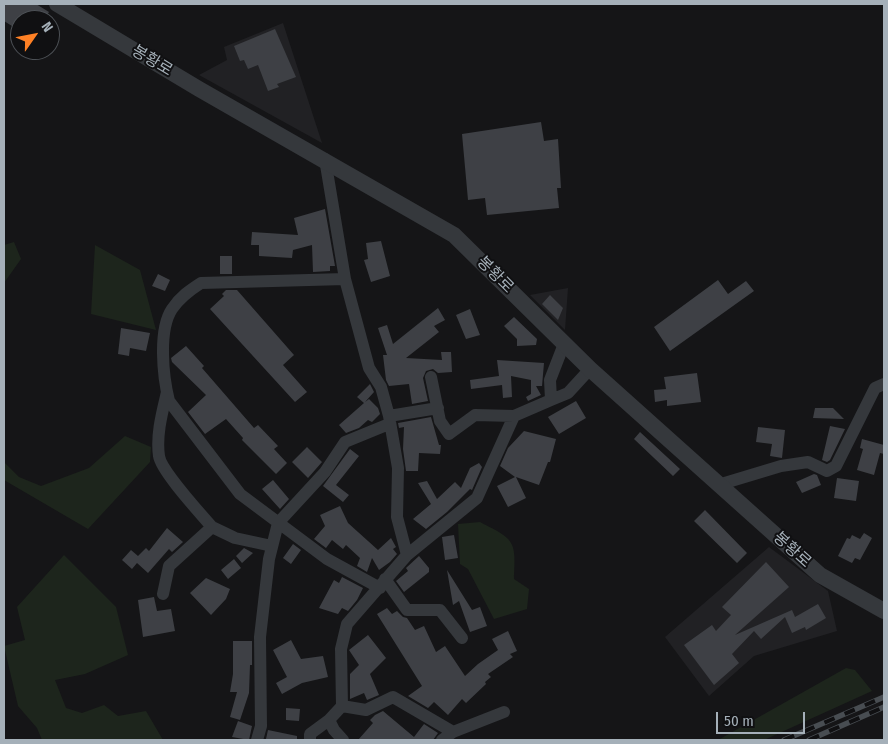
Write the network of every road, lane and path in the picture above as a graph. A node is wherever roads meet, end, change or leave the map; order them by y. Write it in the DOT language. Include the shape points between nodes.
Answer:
graph roads {
  1 [pos="57,4"];
  2 [pos="325,159"];
  3 [pos="345,279"];
  4 [pos="564,344"];
  5 [pos="590,369"];
  6 [pos="431,377"];
  7 [pos="884,384"];
  8 [pos="167,392"];
  9 [pos="551,400"];
  10 [pos="438,408"];
  11 [pos="514,416"];
  12 [pos="389,420"];
  13 [pos="718,485"];
  14 [pos="278,523"];
  15 [pos="212,527"];
  16 [pos="272,546"];
  17 [pos="406,555"];
  18 [pos="383,584"];
  19 [pos="162,594"];
  20 [pos="884,611"];
  21 [pos="462,638"];
  22 [pos="342,706"];
  23 [pos="504,712"];
  24 [pos="329,720"];
  25 [pos="454,732"];
  26 [pos="256,740"];
  27 [pos="310,740"];
  28 [pos="343,740"];
  29 [pos="442,740"];
  1 -- 2 [label="street, 봉황로"];
  2 -- 3 [label="street"];
  2 -- 4 [label="street, 봉황로" via="454,235"];
  3 -- 8 [label="street" via="201,283 184,294 171,310 166,324"];
  3 -- 12 [label="street" via="369,368 382,387"];
  4 -- 5 [label="street, 봉황로"];
  4 -- 9 [label="street" via="550,380"];
  5 -- 9 [label="street" via="568,393"];
  5 -- 13 [label="street, 봉황로"];
  6 -- 10 [label="street"];
  7 -- 13 [label="street" via="875,388 836,466 827,470 808,462 781,466"];
  8 -- 14 [label="street" via="169,400 240,494"];
  8 -- 15 [label="street" via="159,429 159,458"];
  9 -- 11 [label="street"];
  10 -- 11 [label="street" via="440,420 449,434 475,415"];
  10 -- 12 [label="street"];
  11 -- 17 [label="street" via="477,498"];
  12 -- 14 [label="street" via="345,442 325,472"];
  12 -- 17 [label="street" via="398,468 397,517"];
  13 -- 20 [label="street, 봉황로" via="820,575"];
  14 -- 16 [label="street"];
  14 -- 18 [label="street" via="327,560"];
  15 -- 16 [label="street" via="235,538"];
  15 -- 19 [label="street" via="169,566"];
  16 -- 26 [label="street" via="260,637 261,726"];
  17 -- 18 [label="street"];
  18 -- 21 [label="street" via="407,610 440,610"];
  18 -- 22 [label="street" via="347,624 341,649"];
  22 -- 24 [label="street"];
  22 -- 25 [label="street" via="366,710 393,697"];
  23 -- 25 [label="street"];
  24 -- 27 [label="street" via="310,734"];
  24 -- 28 [label="street"];
  25 -- 29 [label="street"];
}
